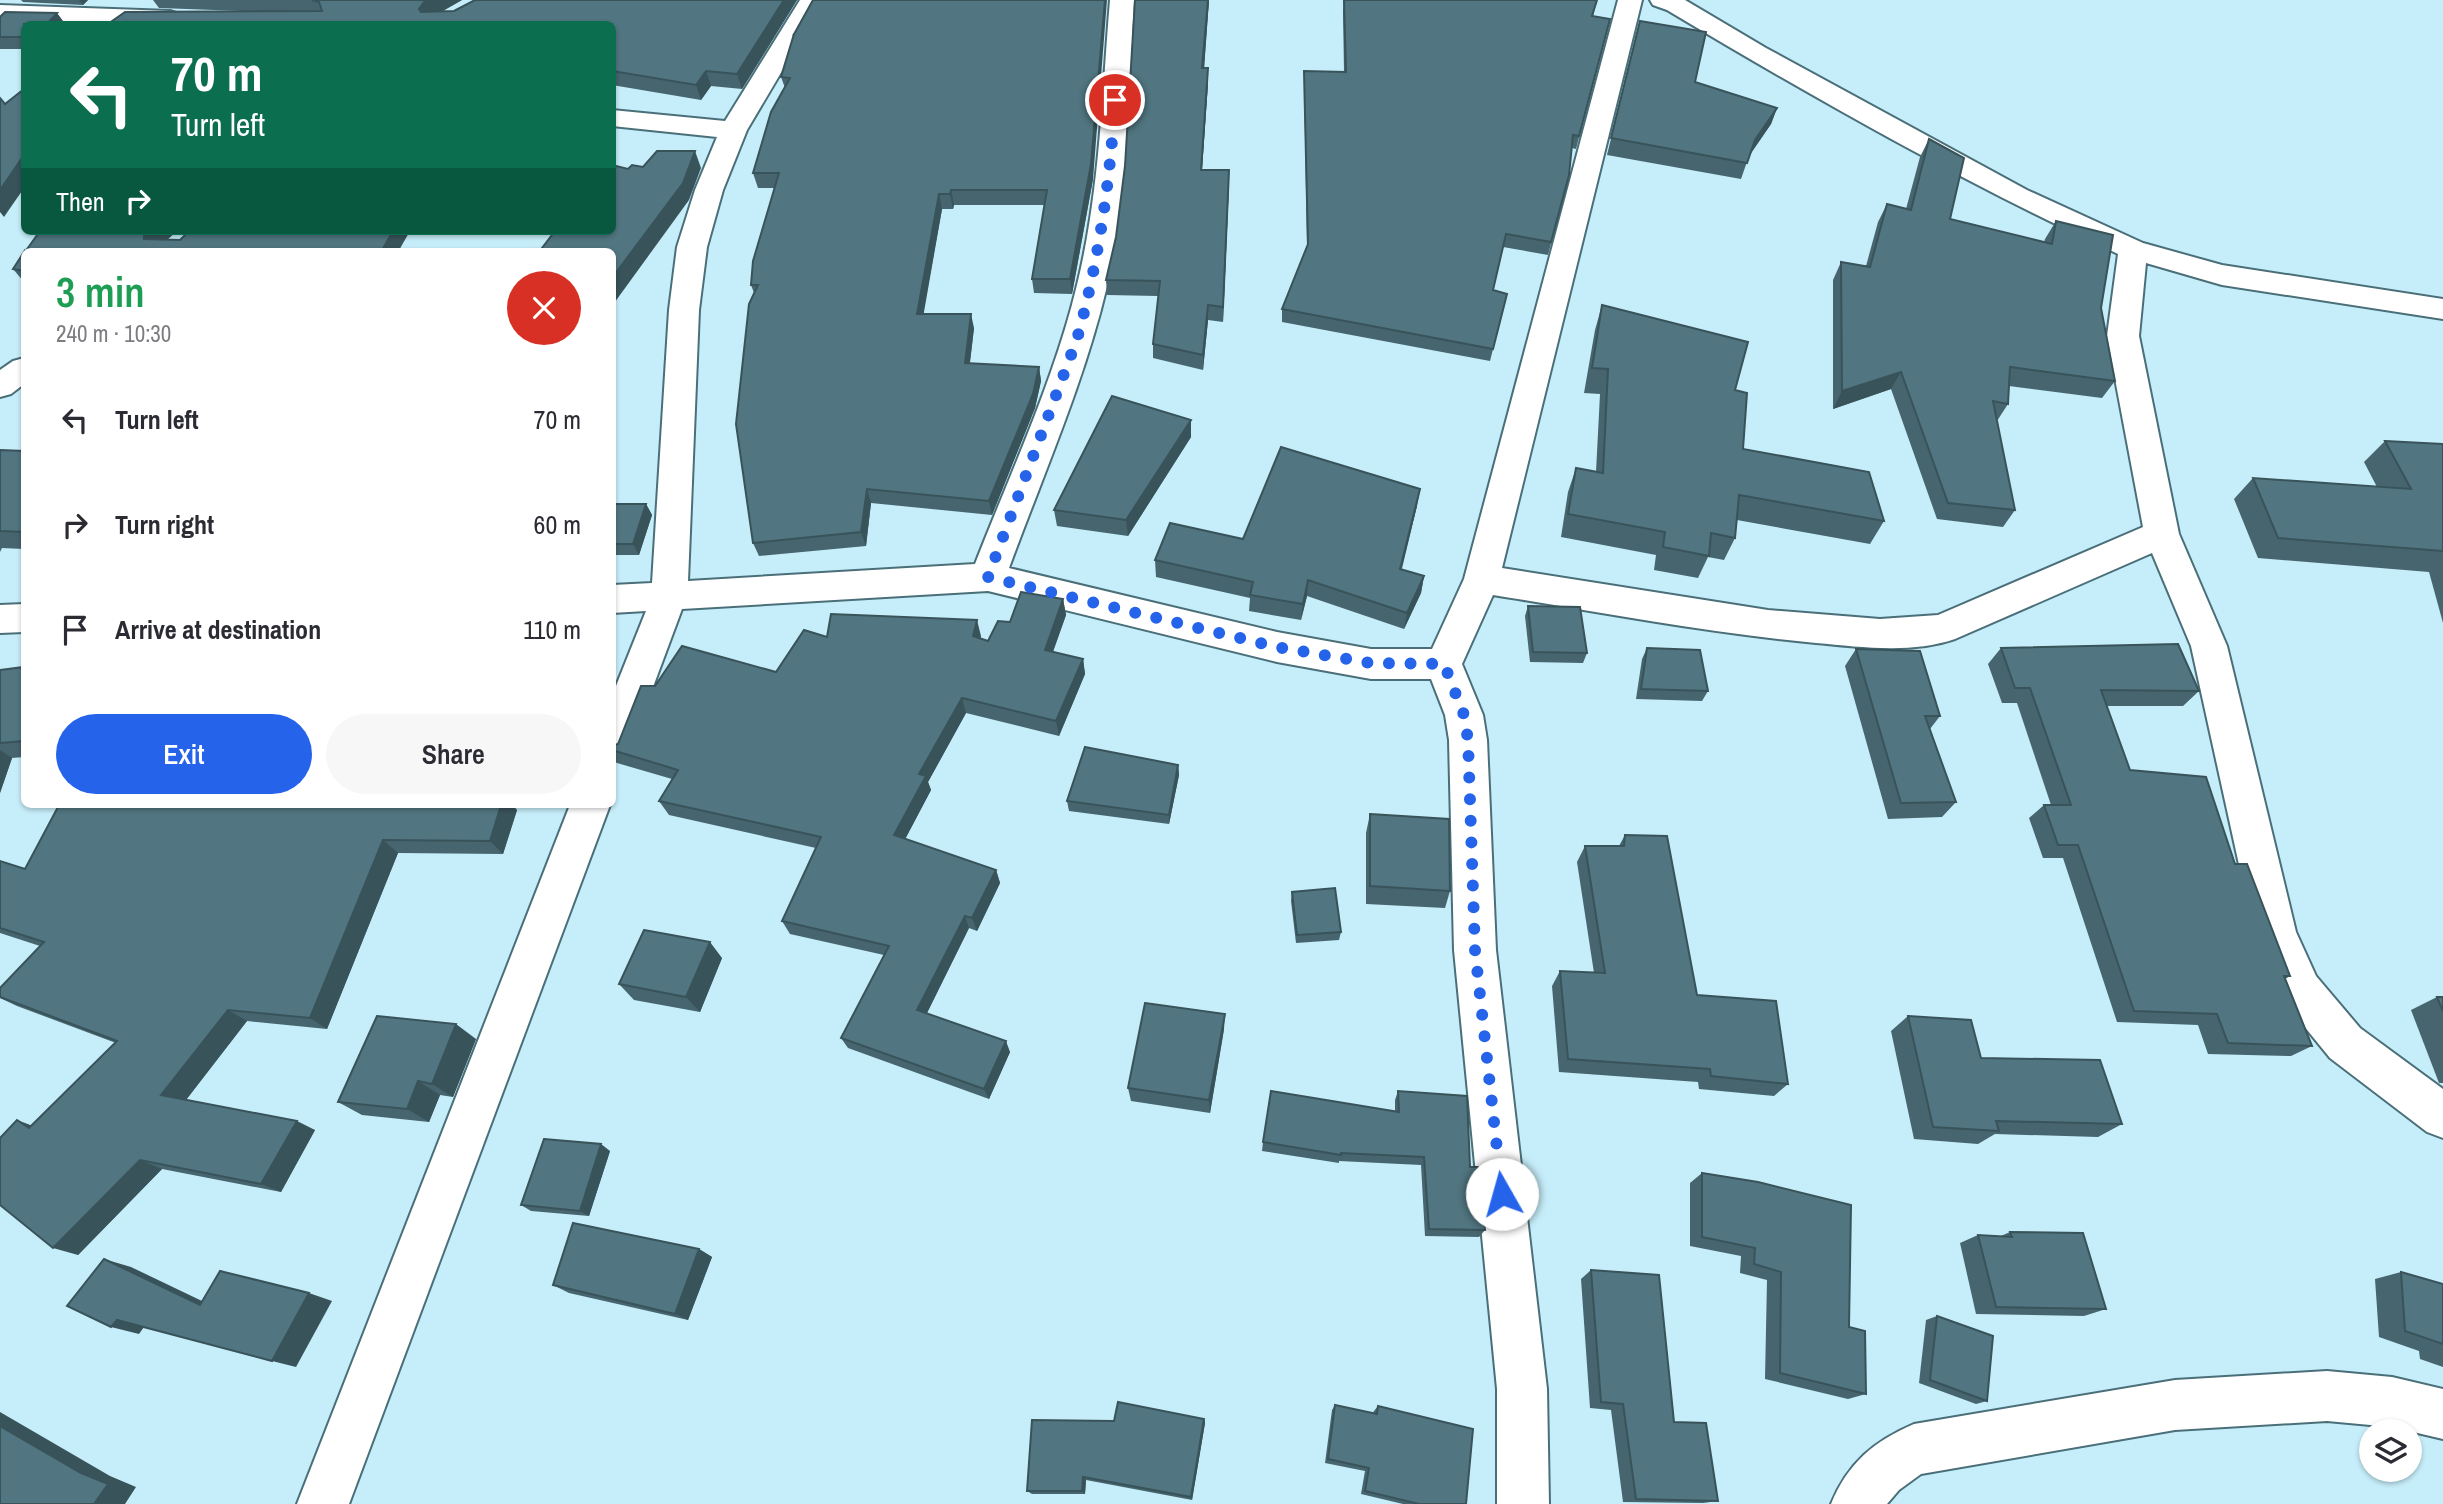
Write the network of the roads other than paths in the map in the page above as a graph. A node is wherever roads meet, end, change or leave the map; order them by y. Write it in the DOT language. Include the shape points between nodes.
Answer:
graph roads {
  1 [pos="812,0"];
  2 [pos="1122,0"];
  3 [pos="1630,0"];
  4 [pos="1662,0"];
  5 [pos="0,13"];
  6 [pos="192,20"];
  7 [pos="616,118"];
  8 [pos="733,130"];
  9 [pos="2133,250"];
  10 [pos="2443,309"];
  11 [pos="21,371"];
  12 [pos="0,386"];
  13 [pos="2162,534"];
  14 [pos="988,577"];
  15 [pos="1482,579"];
  16 [pos="669,597"];
  17 [pos="616,599"];
  18 [pos="21,618"];
  19 [pos="0,619"];
  20 [pos="1444,664"];
  21 [pos="616,736"];
  22 [pos="589,808"];
  23 [pos="2443,1116"];
  24 [pos="2443,1414"];
  25 [pos="323,1504"];
  26 [pos="1523,1504"];
  27 [pos="1857,1504"];
  1 -- 8 [label="street"];
  2 -- 14 [label="street" via="1110,174 1093,283 1077,339"];
  3 -- 15 [label="street"];
  4 -- 9 [label="street" via="2017,196"];
  5 -- 6 [label="street"];
  7 -- 8 [label="street"];
  8 -- 16 [label="street" via="692,247 684,310"];
  9 -- 10 [label="street" via="2222,275"];
  9 -- 13 [label="street" via="2123,336"];
  11 -- 12 [label="street"];
  13 -- 15 [label="street" via="1942,629 1880,634 1768,624"];
  13 -- 23 [label="street" via="2208,646 2275,933 2301,990 2345,1043"];
  14 -- 16 [label="street"];
  14 -- 20 [label="street" via="1277,647 1371,663"];
  15 -- 20 [label="street"];
  16 -- 17 [label="street"];
  16 -- 21 [label="street"];
  18 -- 19 [label="street"];
  20 -- 26 [label="street" via="1464,715 1468,740 1475,950 1522,1389"];
  22 -- 25 [label="street"];
  24 -- 27 [label="street" via="2392,1402 2327,1396 2175,1405 1914,1450 1874,1476"];
}
